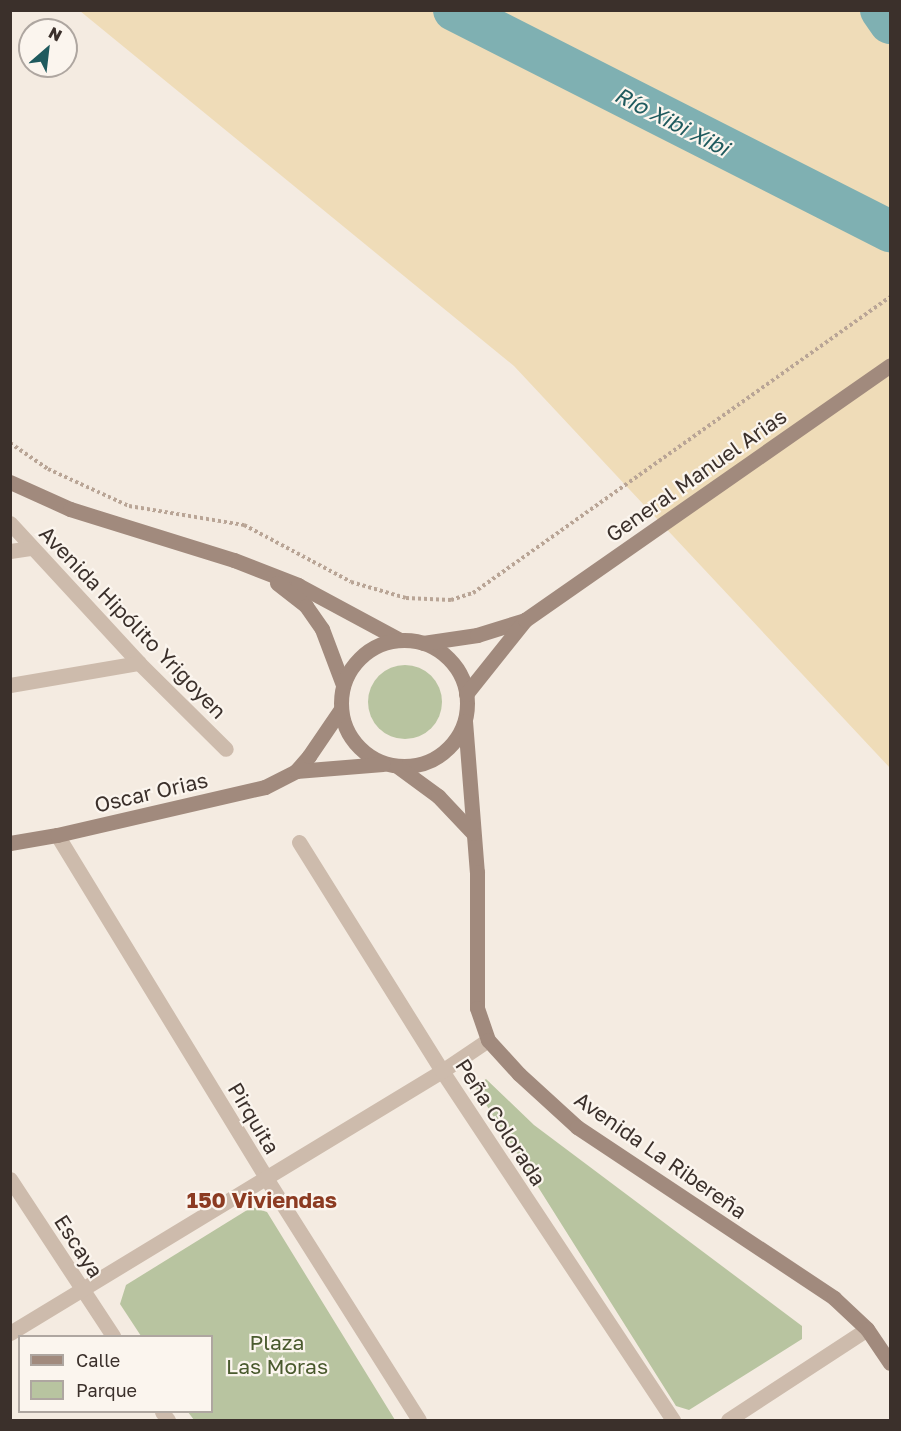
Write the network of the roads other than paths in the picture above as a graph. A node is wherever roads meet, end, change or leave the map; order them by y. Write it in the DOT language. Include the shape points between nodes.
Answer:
graph roads {
  1 [pos="891,365"];
  2 [pos="10,482"];
  3 [pos="10,523"];
  4 [pos="32,548"];
  5 [pos="10,551"];
  6 [pos="234,560"];
  7 [pos="525,620"];
  8 [pos="400,640"];
  9 [pos="423,644"];
  10 [pos="139,663"];
  11 [pos="10,685"];
  12 [pos="343,685"];
  13 [pos="466,694"];
  14 [pos="341,709"];
  15 [pos="465,721"];
  16 [pos="226,749"];
  17 [pos="392,765"];
  18 [pos="296,771"];
  19 [pos="473,833"];
  20 [pos="57,835"];
  21 [pos="298,842"];
  22 [pos="10,843"];
  23 [pos="488,1040"];
  24 [pos="442,1071"];
  25 [pos="266,1178"];
  26 [pos="10,1179"];
  27 [pos="82,1288"];
  28 [pos="867,1329"];
  29 [pos="10,1333"];
  30 [pos="112,1335"];
  31 [pos="891,1363"];
  32 [pos="419,1420"];
  33 [pos="673,1420"];
  34 [pos="728,1420"];
  1 -- 7 [label="main road, General Manuel Arias"];
  2 -- 6 [label="main road" via="70,509"];
  3 -- 4 [label="street, Avenida Hipólito Yrigoyen"];
  4 -- 5 [label="street"];
  4 -- 10 [label="street, Avenida Hipólito Yrigoyen"];
  6 -- 8 [label="main road" via="298,585"];
  6 -- 12 [label="main road" via="285,586 306,606 322,629"];
  7 -- 9 [label="main road, General Manuel Arias" via="477,636"];
  7 -- 13 [label="main road, General Manuel Arias"];
  8 -- 9 [label="main road"];
  8 -- 12 [label="main road" via="365,654 351,668"];
  9 -- 13 [label="main road" via="452,663"];
  10 -- 11 [label="street"];
  10 -- 16 [label="street, Avenida Hipólito Yrigoyen"];
  12 -- 14 [label="main road"];
  13 -- 15 [label="main road"];
  14 -- 17 [label="main road" via="355,744 369,756"];
  14 -- 18 [label="main road, Oscar Orias"];
  15 -- 17 [label="main road" via="446,750 431,760 414,766"];
  15 -- 19 [label="main road, Avenida La Ribereña"];
  17 -- 18 [label="main road, Oscar Orias"];
  17 -- 19 [label="main road" via="432,791"];
  18 -- 20 [label="main road, Oscar Orias" via="265,787"];
  19 -- 23 [label="main road, Avenida La Ribereña" via="478,903 477,1008"];
  20 -- 22 [label="main road, Oscar Orias"];
  20 -- 25 [label="street, Pirquita"];
  21 -- 24 [label="street, Peña Colorada"];
  23 -- 24 [label="street"];
  23 -- 28 [label="main road, Avenida La Ribereña" via="577,1127 834,1298"];
  24 -- 25 [label="street"];
  24 -- 33 [label="street, Peña Colorada"];
  25 -- 27 [label="street"];
  25 -- 32 [label="street, Pirquita"];
  26 -- 27 [label="street, Escaya"];
  27 -- 29 [label="street"];
  27 -- 30 [label="street, Escaya"];
  28 -- 31 [label="main road, Avenida La Ribereña"];
  28 -- 34 [label="street"];
}
